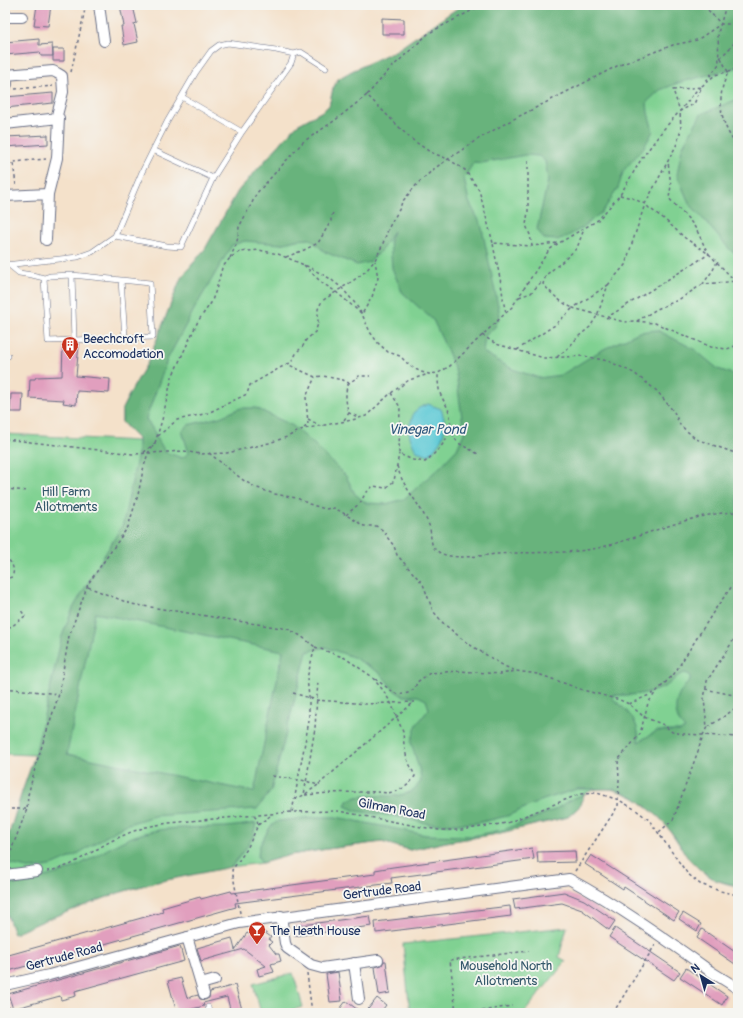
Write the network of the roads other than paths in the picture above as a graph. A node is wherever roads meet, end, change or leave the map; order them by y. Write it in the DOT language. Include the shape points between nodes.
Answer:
graph roads {
  1 [pos="99,5"];
  2 [pos="5,17"];
  3 [pos="22,17"];
  4 [pos="104,41"];
  5 [pos="294,54"];
  6 [pos="326,68"];
  7 [pos="8,81"];
  8 [pos="182,97"];
  9 [pos="56,119"];
  10 [pos="5,124"];
  11 [pos="242,132"];
  12 [pos="153,150"];
  13 [pos="213,178"];
  14 [pos="48,194"];
  15 [pos="5,196"];
  16 [pos="115,236"];
  17 [pos="46,240"];
  18 [pos="6,264"];
  19 [pos="72,275"];
  20 [pos="44,278"];
  21 [pos="121,280"];
  22 [pos="125,338"];
  23 [pos="74,340"];
  24 [pos="37,871"];
  25 [pos="8,874"];
  26 [pos="281,916"];
  27 [pos="187,937"];
  28 [pos="378,960"];
  29 [pos="354,963"];
  30 [pos="215,980"];
  31 [pos="201,984"];
  32 [pos="5,985"];
  33 [pos="738,988"];
  34 [pos="204,996"];
  35 [pos="359,999"];
  36 [pos="208,1007"];
  37 [pos="209,1013"];
  1 -- 4 [label="street"];
  2 -- 3 [label="street"];
  5 -- 6 [label="lane" via="301,52"];
  5 -- 8 [label="lane" via="228,43 219,45 211,51 196,72"];
  5 -- 11 [label="lane" via="291,63"];
  7 -- 9 [label="street" via="58,72 62,76 63,92"];
  8 -- 11 [label="lane"];
  8 -- 12 [label="lane"];
  9 -- 10 [label="street"];
  9 -- 14 [label="street" via="59,118 58,158"];
  11 -- 13 [label="lane"];
  12 -- 13 [label="lane"];
  12 -- 16 [label="lane"];
  13 -- 16 [label="lane" via="181,247"];
  14 -- 15 [label="street"];
  14 -- 17 [label="street"];
  16 -- 18 [label="lane" via="92,252 78,257"];
  18 -- 20 [label="lane" via="20,273"];
  19 -- 20 [label="lane"];
  19 -- 21 [label="lane"];
  19 -- 23 [label="lane"];
  20 -- 23 [label="lane" via="48,341"];
  21 -- 22 [label="lane"];
  21 -- 22 [label="lane" via="150,283 153,337"];
  22 -- 23 [label="lane"];
  24 -- 25 [label="street"];
  26 -- 27 [label="street, Gertrude Road" via="242,922"];
  26 -- 29 [label="street" via="287,948 311,965 322,968"];
  26 -- 33 [label="street, Gertrude Road" via="569,879 611,903"];
  27 -- 31 [label="street"];
  27 -- 32 [label="street, Gertrude Road"];
  28 -- 29 [label="street"];
  29 -- 35 [label="street"];
  30 -- 31 [label="street"];
  31 -- 34 [label="street"];
  36 -- 37 [label="lane"];
}
